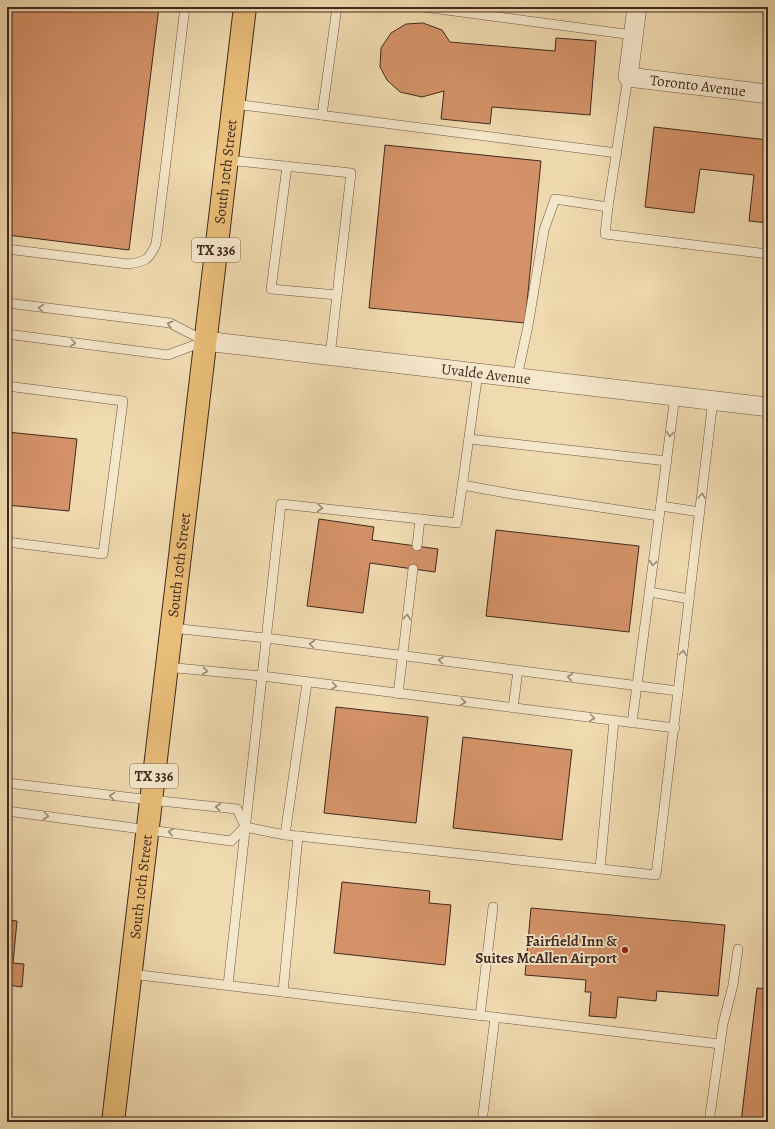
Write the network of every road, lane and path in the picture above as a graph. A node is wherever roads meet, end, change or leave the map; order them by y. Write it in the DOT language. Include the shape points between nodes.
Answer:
graph roads {
  1 [pos="185,7"];
  2 [pos="245,7"];
  3 [pos="337,7"];
  4 [pos="424,7"];
  5 [pos="637,7"];
  6 [pos="487,11"];
  7 [pos="634,35"];
  8 [pos="628,77"];
  9 [pos="768,94"];
  10 [pos="234,104"];
  11 [pos="322,115"];
  12 [pos="617,153"];
  13 [pos="227,160"];
  14 [pos="287,166"];
  15 [pos="608,206"];
  16 [pos="7,249"];
  17 [pos="768,254"];
  18 [pos="337,296"];
  19 [pos="7,303"];
  20 [pos="7,334"];
  21 [pos="205,341"];
  22 [pos="330,356"];
  23 [pos="478,373"];
  24 [pos="517,377"];
  25 [pos="7,386"];
  26 [pos="675,396"];
  27 [pos="713,400"];
  28 [pos="768,407"];
  29 [pos="469,439"];
  30 [pos="667,461"];
  31 [pos="462,485"];
  32 [pos="661,506"];
  33 [pos="700,512"];
  34 [pos="659,516"];
  35 [pos="420,519"];
  36 [pos="7,542"];
  37 [pos="417,546"];
  38 [pos="413,569"];
  39 [pos="650,592"];
  40 [pos="689,599"];
  41 [pos="171,628"];
  42 [pos="266,638"];
  43 [pos="403,655"];
  44 [pos="166,667"];
  45 [pos="518,670"];
  46 [pos="262,676"];
  47 [pos="307,683"];
  48 [pos="637,686"];
  49 [pos="678,692"];
  50 [pos="398,694"];
  51 [pos="512,708"];
  52 [pos="614,721"];
  53 [pos="632,723"];
  54 [pos="675,728"];
  55 [pos="7,783"];
  56 [pos="151,800"];
  57 [pos="7,811"];
  58 [pos="245,827"];
  59 [pos="147,829"];
  60 [pos="285,835"];
  61 [pos="298,836"];
  62 [pos="600,868"];
  63 [pos="493,907"];
  64 [pos="738,949"];
  65 [pos="131,974"];
  66 [pos="228,985"];
  67 [pos="283,992"];
  68 [pos="480,1016"];
  69 [pos="495,1017"];
  70 [pos="720,1044"];
  71 [pos="113,1122"];
  72 [pos="482,1122"];
  73 [pos="710,1122"];
  1 -- 16 [label="lane" via="156,244 151,256 139,263 128,264"];
  2 -- 10 [label="main road, South 10th Street / TX 336"];
  3 -- 11 [label="lane"];
  4 -- 6 [label="lane"];
  5 -- 7 [label="street"];
  6 -- 7 [label="lane"];
  7 -- 8 [label="street"];
  8 -- 9 [label="street, Toronto Avenue"];
  8 -- 12 [label="lane"];
  10 -- 11 [label="lane"];
  10 -- 13 [label="main road, South 10th Street / TX 336"];
  11 -- 12 [label="lane"];
  12 -- 15 [label="lane"];
  13 -- 14 [label="lane"];
  13 -- 21 [label="main road, South 10th Street / TX 336"];
  14 -- 18 [label="lane" via="351,173"];
  14 -- 18 [label="lane" via="271,289"];
  15 -- 17 [label="lane" via="605,234"];
  15 -- 24 [label="lane" via="555,199 544,230"];
  18 -- 22 [label="lane"];
  21 -- 19 [label="lane, one-way" via="170,323"];
  20 -- 21 [label="lane, one-way" via="168,355"];
  21 -- 22 [label="street, Uvalde Avenue"];
  21 -- 41 [label="main road, South 10th Street / TX 336"];
  22 -- 23 [label="street, Uvalde Avenue"];
  23 -- 24 [label="street, Uvalde Avenue"];
  23 -- 29 [label="lane"];
  24 -- 26 [label="street, Uvalde Avenue"];
  25 -- 36 [label="lane" via="123,401 103,554"];
  26 -- 27 [label="street, Uvalde Avenue"];
  26 -- 30 [label="lane, one-way"];
  27 -- 28 [label="street, Uvalde Avenue"];
  33 -- 27 [label="lane, one-way"];
  29 -- 30 [label="lane"];
  29 -- 31 [label="lane"];
  30 -- 32 [label="lane"];
  31 -- 34 [label="lane"];
  31 -- 35 [label="lane" via="457,523"];
  32 -- 33 [label="lane"];
  32 -- 34 [label="lane"];
  33 -- 40 [label="lane"];
  34 -- 39 [label="lane, one-way"];
  35 -- 37 [label="lane"];
  42 -- 35 [label="lane, one-way" via="281,504"];
  43 -- 38 [label="lane, one-way"];
  39 -- 40 [label="lane"];
  39 -- 48 [label="lane"];
  49 -- 40 [label="lane, one-way"];
  41 -- 42 [label="lane"];
  41 -- 44 [label="main road, South 10th Street / TX 336"];
  43 -- 42 [label="lane, one-way"];
  42 -- 46 [label="lane"];
  45 -- 43 [label="lane, one-way"];
  43 -- 50 [label="lane"];
  44 -- 46 [label="lane, one-way"];
  44 -- 56 [label="main road, South 10th Street / TX 336"];
  48 -- 45 [label="lane, one-way"];
  45 -- 51 [label="lane"];
  46 -- 47 [label="lane"];
  46 -- 58 [label="lane"];
  47 -- 50 [label="lane, one-way"];
  47 -- 60 [label="lane"];
  48 -- 49 [label="lane"];
  48 -- 53 [label="lane"];
  49 -- 54 [label="lane"];
  50 -- 51 [label="lane, one-way"];
  51 -- 52 [label="lane, one-way"];
  52 -- 53 [label="lane"];
  52 -- 62 [label="lane"];
  53 -- 54 [label="lane"];
  54 -- 62 [label="lane" via="656,875"];
  56 -- 55 [label="lane, one-way"];
  58 -- 56 [label="lane, one-way" via="237,809"];
  56 -- 59 [label="main road, South 10th Street / TX 336"];
  57 -- 59 [label="lane, one-way"];
  58 -- 59 [label="lane, one-way" via="231,841"];
  58 -- 60 [label="lane"];
  58 -- 66 [label="lane"];
  59 -- 65 [label="main road, South 10th Street / TX 336"];
  60 -- 61 [label="lane"];
  61 -- 62 [label="lane"];
  61 -- 67 [label="lane"];
  63 -- 68 [label="lane"];
  64 -- 70 [label="lane"];
  65 -- 66 [label="lane"];
  65 -- 71 [label="main road, South 10th Street / TX 336"];
  66 -- 67 [label="lane"];
  67 -- 68 [label="lane"];
  68 -- 69 [label="lane"];
  69 -- 70 [label="lane"];
  69 -- 72 [label="lane"];
  70 -- 73 [label="lane"];
}
